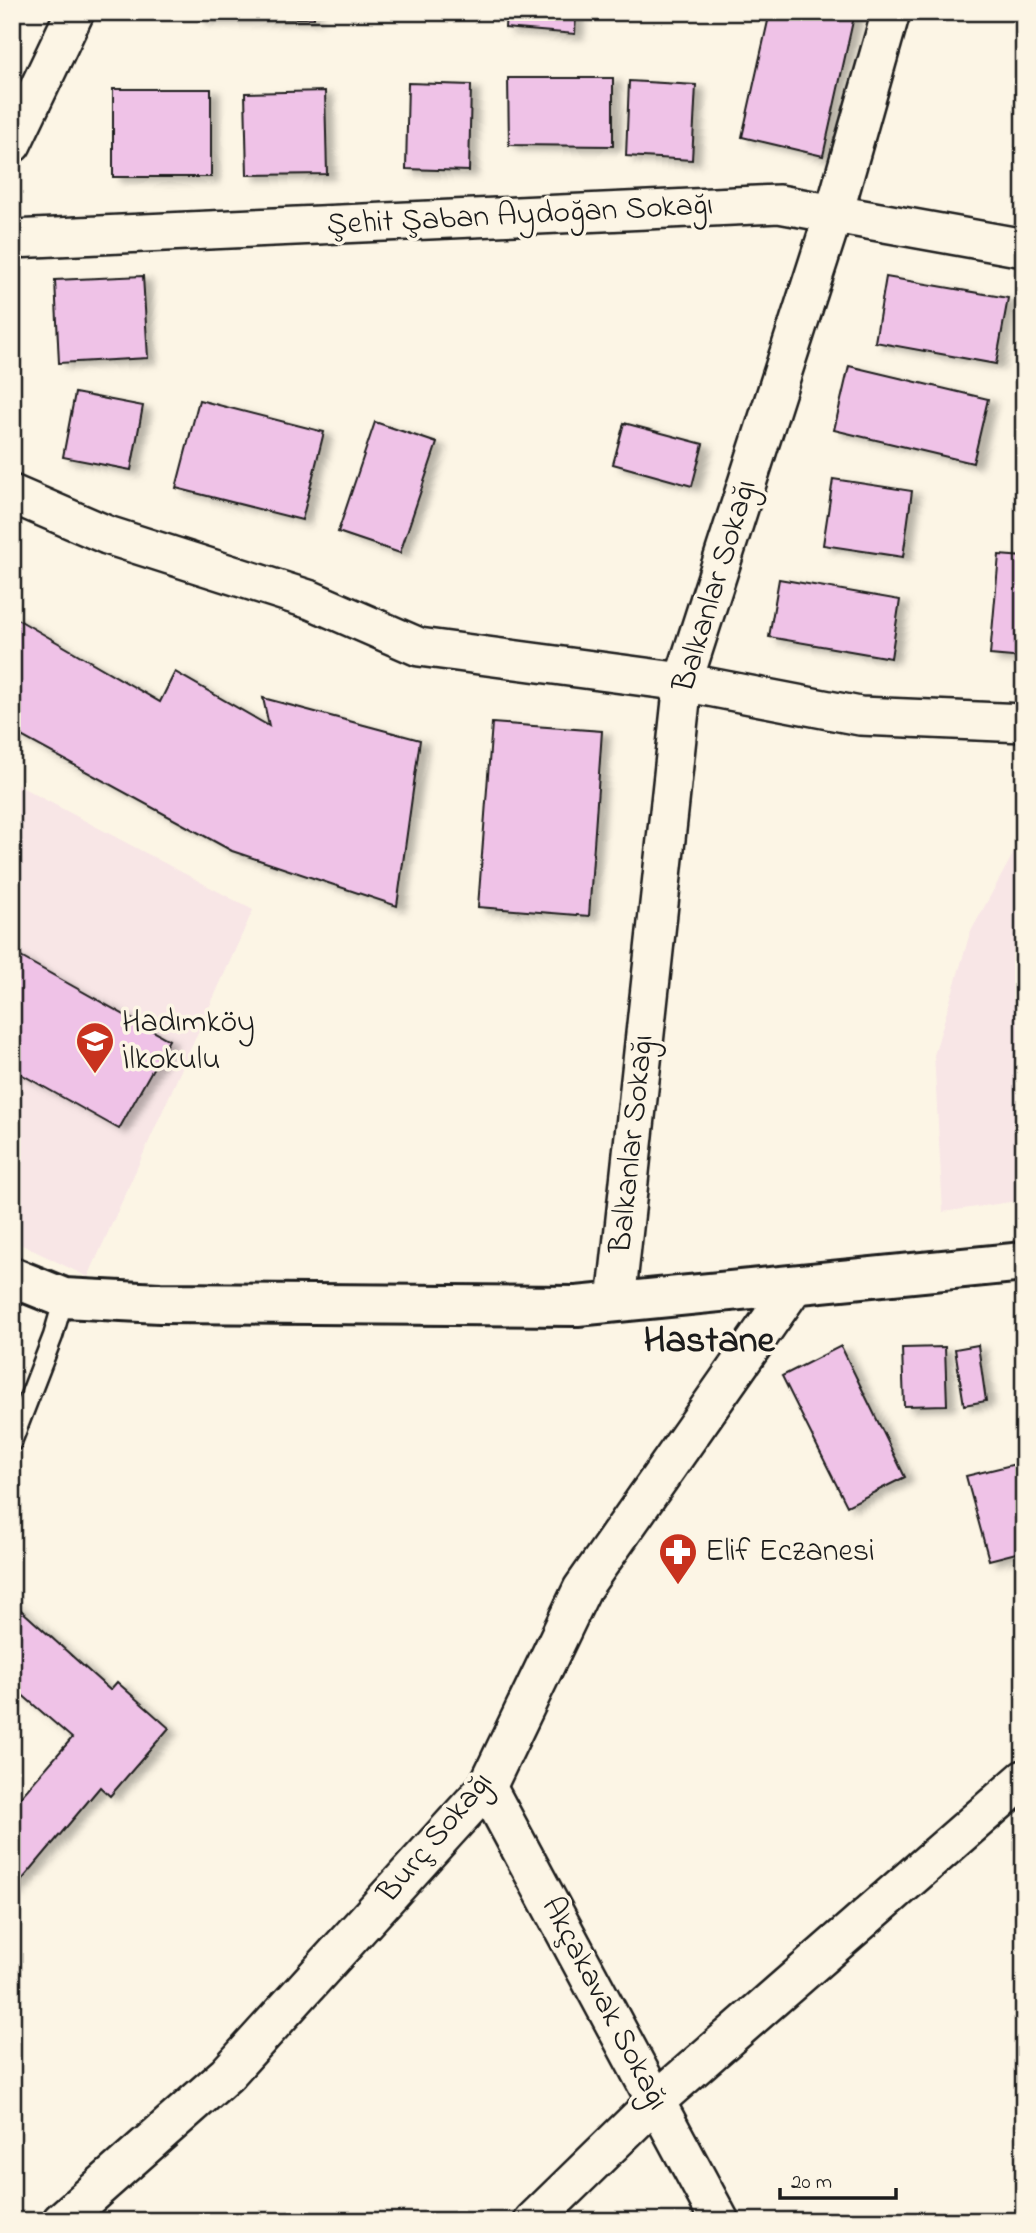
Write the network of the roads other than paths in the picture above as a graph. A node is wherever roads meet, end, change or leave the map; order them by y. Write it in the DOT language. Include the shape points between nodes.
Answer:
graph roads {
  1 [pos="75,12"];
  2 [pos="891,12"];
  3 [pos="12,144"];
  4 [pos="834,213"];
  5 [pos="12,239"];
  6 [pos="1024,248"];
  7 [pos="12,494"];
  8 [pos="683,682"];
  9 [pos="1024,723"];
  10 [pos="1024,1262"];
  11 [pos="12,1277"];
  12 [pos="795,1285"];
  13 [pos="64,1298"];
  14 [pos="616,1302"];
  15 [pos="12,1442"];
  16 [pos="1024,1779"];
  17 [pos="487,1787"];
  18 [pos="656,2101"];
  19 [pos="61,2221"];
  20 [pos="533,2221"];
  21 [pos="720,2221"];
  1 -- 3 [label="street"];
  2 -- 4 [label="street, Balkanlar Sokağı"];
  4 -- 5 [label="street, Şehit Şaban Aydoğan Sokağı" via="779,204"];
  4 -- 6 [label="street, Şehit Şaban Aydoğan Sokağı"];
  4 -- 8 [label="street, Balkanlar Sokağı"];
  7 -- 8 [label="street" via="107,535 311,600 419,647"];
  8 -- 9 [label="street" via="860,716"];
  8 -- 14 [label="street, Balkanlar Sokağı"];
  10 -- 12 [label="street"];
  11 -- 13 [label="street"];
  12 -- 14 [label="street"];
  12 -- 17 [label="street, Burç Sokağı" via="582,1589"];
  13 -- 14 [label="street" via="577,1306"];
  13 -- 15 [label="lane"];
  16 -- 18 [label="street"];
  17 -- 18 [label="street, Akçakavak Sokağı"];
  17 -- 19 [label="street, Burç Sokağı" via="227,2074"];
  18 -- 20 [label="street"];
  18 -- 21 [label="street, Akçakavak Sokağı"];
}
